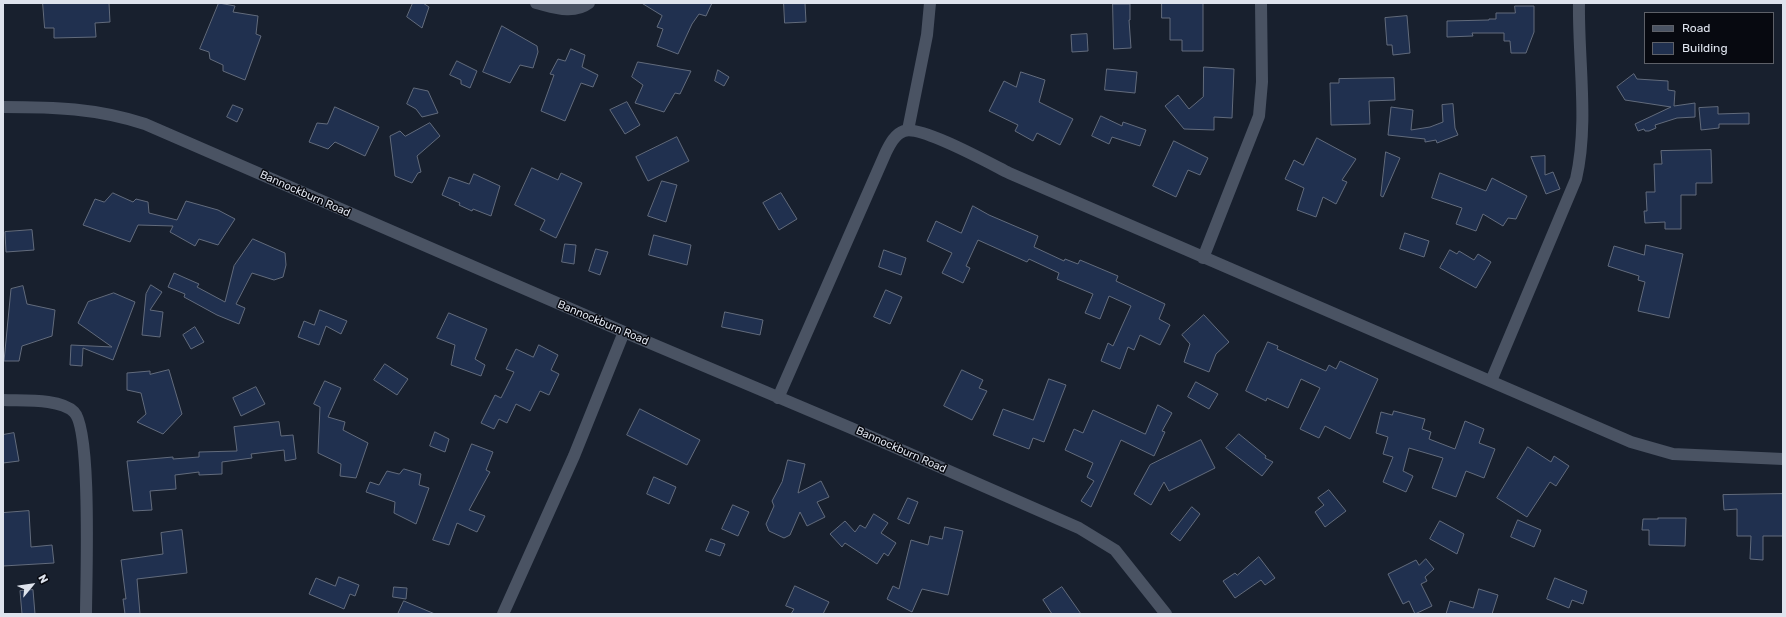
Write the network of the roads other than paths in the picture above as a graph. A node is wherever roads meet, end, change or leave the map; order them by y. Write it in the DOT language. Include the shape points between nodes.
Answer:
graph roads {
  1 [pos="536,3"];
  2 [pos="589,3"];
  3 [pos="930,3"];
  4 [pos="1261,3"];
  5 [pos="1579,3"];
  6 [pos="3,107"];
  7 [pos="908,130"];
  8 [pos="1203,258"];
  9 [pos="624,332"];
  10 [pos="1490,381"];
  11 [pos="778,398"];
  12 [pos="3,400"];
  13 [pos="1783,459"];
  14 [pos="86,614"];
  15 [pos="503,614"];
  16 [pos="1166,614"];
  1 -- 2 [label="street" via="569,10 581,8"];
  3 -- 7 [label="street"];
  4 -- 8 [label="street" via="1262,82 1259,116"];
  5 -- 10 [label="street" via="1582,85 1580,154 1576,179"];
  6 -- 9 [label="street, Bannockburn Road" via="92,110 145,124"];
  7 -- 8 [label="street" via="955,146"];
  7 -- 11 [label="street" via="896,136 886,152"];
  8 -- 10 [label="street"];
  9 -- 11 [label="street, Bannockburn Road"];
  9 -- 15 [label="street" via="574,456"];
  10 -- 13 [label="street" via="1631,442 1656,450 1687,455"];
  11 -- 16 [label="street, Bannockburn Road" via="1095,536 1115,550"];
  12 -- 14 [label="street" via="55,403 73,411 80,423 85,454"];
}
